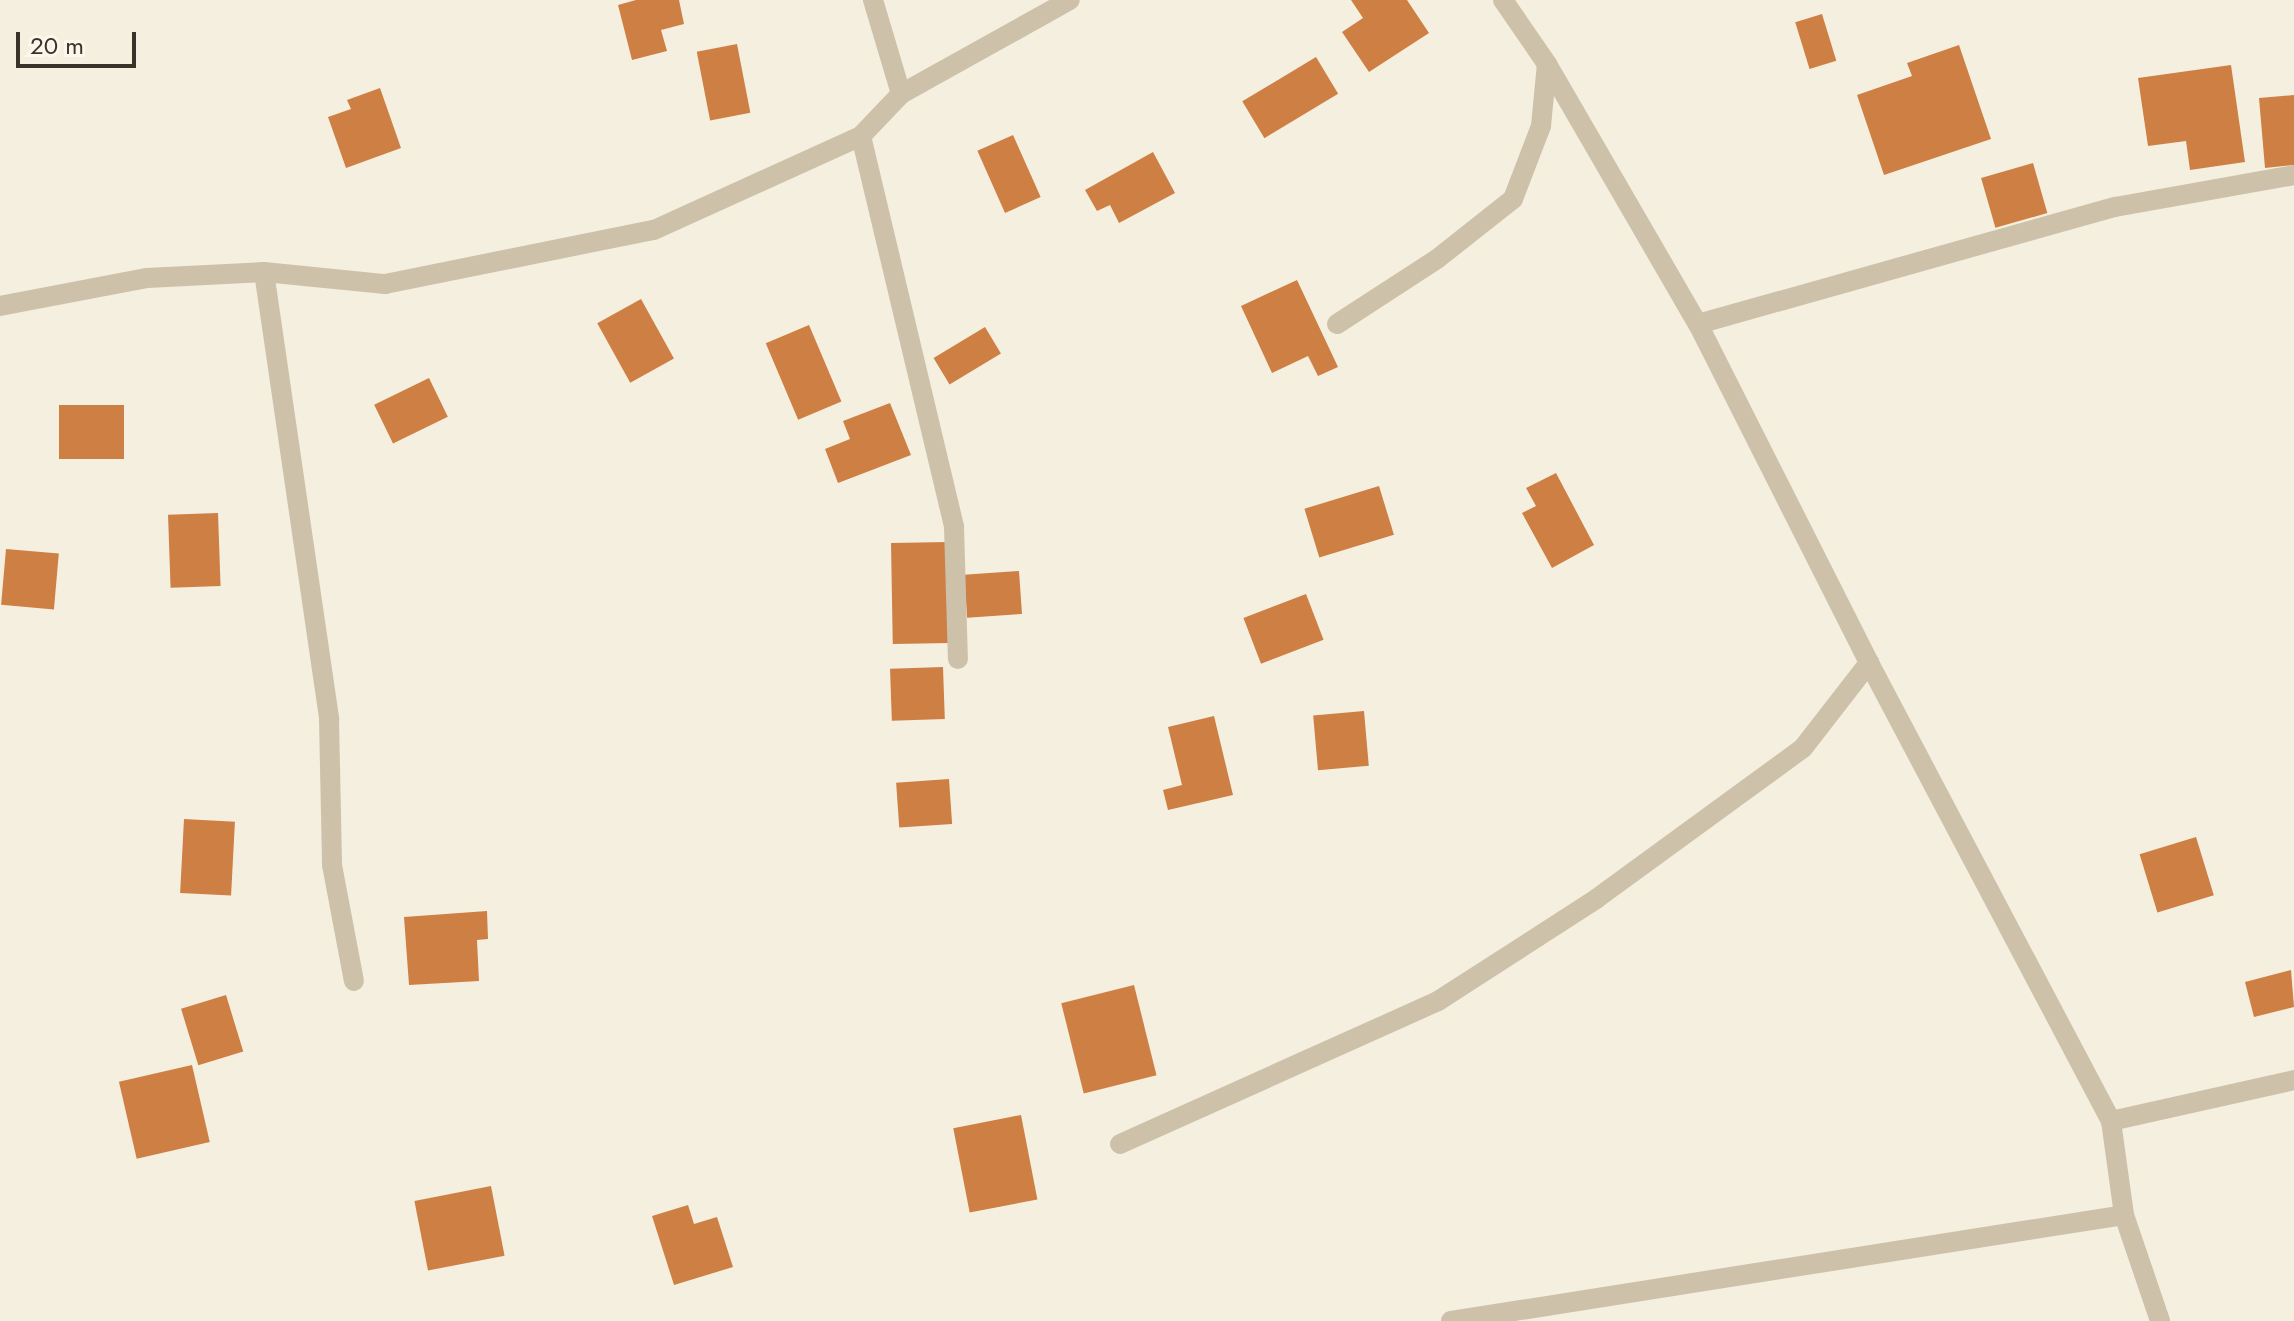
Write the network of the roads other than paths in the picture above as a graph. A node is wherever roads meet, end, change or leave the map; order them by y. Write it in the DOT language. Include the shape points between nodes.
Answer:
graph roads {
  1 [pos="873,0"];
  2 [pos="1070,0"];
  3 [pos="1503,0"];
  4 [pos="1547,64"];
  5 [pos="901,94"];
  6 [pos="861,136"];
  7 [pos="2294,175"];
  8 [pos="264,272"];
  9 [pos="0,306"];
  10 [pos="1337,324"];
  11 [pos="1698,324"];
  12 [pos="958,659"];
  13 [pos="1869,663"];
  14 [pos="354,981"];
  15 [pos="2294,1080"];
  16 [pos="2111,1121"];
  17 [pos="1120,1144"];
  18 [pos="2124,1215"];
  19 [pos="1451,1321"];
  20 [pos="2160,1321"];
  1 -- 5 [label="street"];
  2 -- 5 [label="street"];
  3 -- 4 [label="street"];
  4 -- 10 [label="street" via="1541,126 1513,199 1437,259"];
  4 -- 11 [label="street"];
  5 -- 6 [label="street"];
  6 -- 8 [label="street" via="654,230 385,284"];
  6 -- 12 [label="street" via="954,527"];
  7 -- 11 [label="street" via="2115,207"];
  8 -- 9 [label="street" via="147,278"];
  8 -- 14 [label="street" via="329,719 332,865"];
  11 -- 13 [label="street"];
  13 -- 16 [label="street"];
  13 -- 17 [label="street" via="1803,748 1596,899 1451,993"];
  15 -- 16 [label="street"];
  16 -- 18 [label="street"];
  18 -- 19 [label="street"];
  18 -- 20 [label="street"];
}
